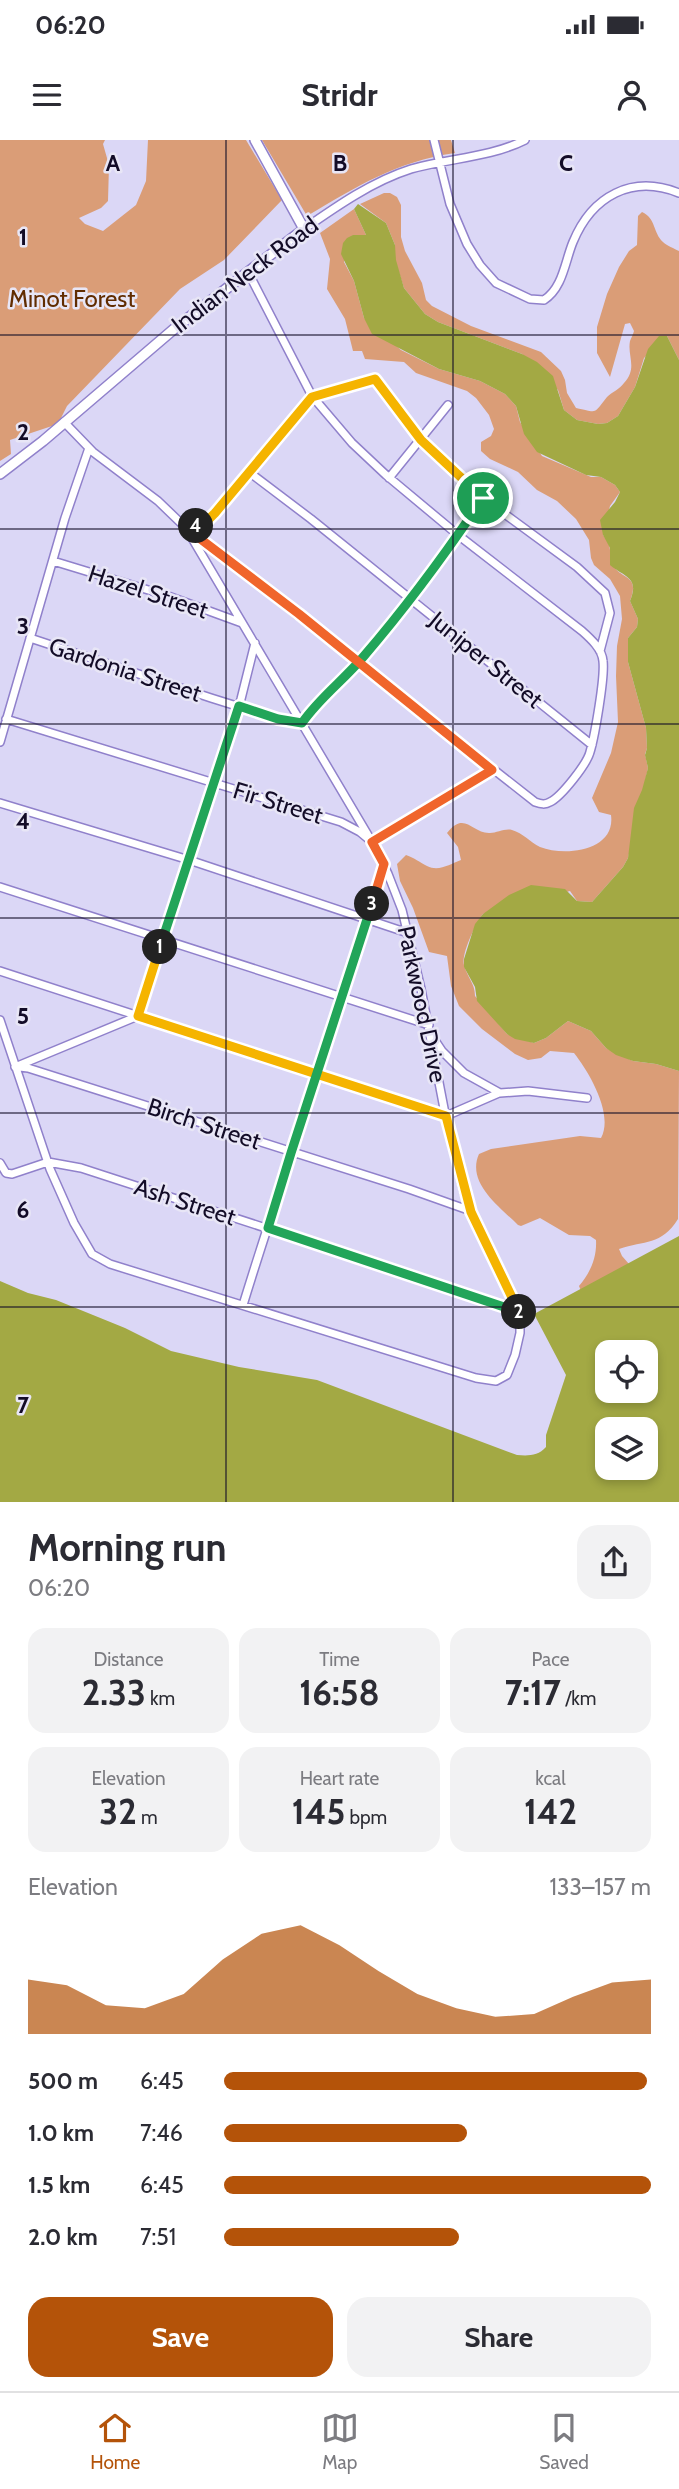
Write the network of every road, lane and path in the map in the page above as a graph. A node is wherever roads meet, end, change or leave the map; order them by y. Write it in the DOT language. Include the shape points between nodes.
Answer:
graph roads {
  1 [pos="255,140"];
  2 [pos="434,140"];
  3 [pos="525,140"];
  4 [pos="440,163"];
  5 [pos="679,193"];
  6 [pos="304,229"];
  7 [pos="248,272"];
  8 [pos="312,397"];
  9 [pos="448,405"];
  10 [pos="65,422"];
  11 [pos="421,440"];
  12 [pos="89,448"];
  13 [pos="248,472"];
  14 [pos="0,474"];
  15 [pos="389,478"];
  16 [pos="483,498"];
  17 [pos="186,528"];
  18 [pos="458,535"];
  19 [pos="52,561"];
  20 [pos="410,599"];
  21 [pos="243,624"];
  22 [pos="30,638"];
  23 [pos="255,643"];
  24 [pos="600,651"];
  25 [pos="359,662"];
  26 [pos="239,706"];
  27 [pos="6,719"];
  28 [pos="302,723"];
  29 [pos="0,742"];
  30 [pos="592,745"];
  31 [pos="492,770"];
  32 [pos="213,784"];
  33 [pos="0,803"];
  34 [pos="372,842"];
  35 [pos="189,860"];
  36 [pos="384,864"];
  37 [pos="0,887"];
  38 [pos="368,919"];
  39 [pos="408,933"];
  40 [pos="163,938"];
  41 [pos="0,971"];
  42 [pos="343,996"];
  43 [pos="138,1016"];
  44 [pos="0,1020"];
  45 [pos="428,1025"];
  46 [pos="16,1067"];
  47 [pos="316,1074"];
  48 [pos="500,1093"];
  49 [pos="587,1098"];
  50 [pos="446,1116"];
  51 [pos="291,1153"];
  52 [pos="48,1161"];
  53 [pos="0,1163"];
  54 [pos="471,1212"];
  55 [pos="268,1228"];
  56 [pos="243,1305"];
  57 [pos="520,1314"];
  1 -- 6 [label="street"];
  2 -- 4 [label="street"];
  3 -- 4 [label="street, Indian Neck Road" via="492,153"];
  4 -- 5 [label="street" via="445,190 472,253 490,278 530,299 544,300 552,293 579,229 603,201 621,190 643,185"];
  4 -- 6 [label="street, Indian Neck Road" via="390,177"];
  6 -- 7 [label="street, Indian Neck Road"];
  7 -- 8 [label="street"];
  7 -- 10 [label="street, Indian Neck Road"];
  8 -- 11 [label="street" via="375,379"];
  8 -- 13 [label="street"];
  8 -- 15 [label="street"];
  9 -- 11 [label="street"];
  10 -- 12 [label="street, Parkwood Drive"];
  10 -- 14 [label="street, Indian Neck Road"];
  11 -- 15 [label="street"];
  11 -- 16 [label="street"];
  12 -- 17 [label="street, Parkwood Drive"];
  12 -- 19 [label="street"];
  13 -- 17 [label="street" via="210,518"];
  13 -- 20 [label="street, Juniper Street"];
  15 -- 18 [label="street"];
  16 -- 18 [label="street"];
  16 -- 24 [label="street" via="605,593 610,613"];
  17 -- 21 [label="street, Parkwood Drive"];
  17 -- 25 [label="street"];
  18 -- 20 [label="street"];
  18 -- 24 [label="street" via="582,631"];
  19 -- 21 [label="street, Hazel Street"];
  19 -- 22 [label="street"];
  20 -- 25 [label="street"];
  20 -- 30 [label="street, Juniper Street"];
  21 -- 23 [label="street, Parkwood Drive"];
  22 -- 26 [label="street, Gardonia Street"];
  22 -- 27 [label="street"];
  23 -- 26 [label="street"];
  23 -- 28 [label="street, Parkwood Drive"];
  24 -- 30 [label="street" via="603,668"];
  25 -- 28 [label="street"];
  25 -- 31 [label="street"];
  26 -- 28 [label="street, Gardonia Street"];
  26 -- 32 [label="street"];
  27 -- 29 [label="street"];
  27 -- 32 [label="street, Fir Street"];
  28 -- 34 [label="street, Parkwood Drive"];
  30 -- 31 [label="street" via="566,787 553,801 543,804"];
  31 -- 34 [label="street"];
  32 -- 34 [label="street, Fir Street" via="341,822"];
  32 -- 35 [label="street"];
  33 -- 35 [label="street"];
  34 -- 36 [label="street, Parkwood Drive"];
  35 -- 38 [label="street"];
  35 -- 40 [label="street"];
  36 -- 38 [label="street"];
  36 -- 39 [label="street, Parkwood Drive"];
  37 -- 40 [label="street"];
  38 -- 39 [label="street"];
  38 -- 42 [label="street"];
  39 -- 45 [label="street, Parkwood Drive"];
  40 -- 42 [label="street"];
  40 -- 43 [label="street"];
  41 -- 43 [label="street"];
  42 -- 45 [label="street"];
  42 -- 47 [label="street"];
  43 -- 46 [label="street"];
  43 -- 47 [label="street"];
  44 -- 46 [label="street"];
  45 -- 48 [label="street" via="436,1045 453,1063"];
  45 -- 50 [label="street, Parkwood Drive"];
  46 -- 51 [label="street, Birch Street"];
  46 -- 52 [label="street"];
  47 -- 50 [label="street"];
  47 -- 51 [label="street"];
  48 -- 49 [label="street" via="528,1091"];
  48 -- 50 [label="street"];
  50 -- 54 [label="street, Parkwood Drive"];
  51 -- 54 [label="street, Birch Street"];
  51 -- 55 [label="street"];
  52 -- 53 [label="street" via="12,1174"];
  52 -- 55 [label="street, Ash Street"];
  52 -- 56 [label="street" via="74,1223 94,1256"];
  54 -- 57 [label="street, Parkwood Drive"];
  55 -- 56 [label="street"];
  55 -- 57 [label="street, Ash Street"];
  56 -- 57 [label="street" via="493,1381 505,1377 513,1363"];
}
